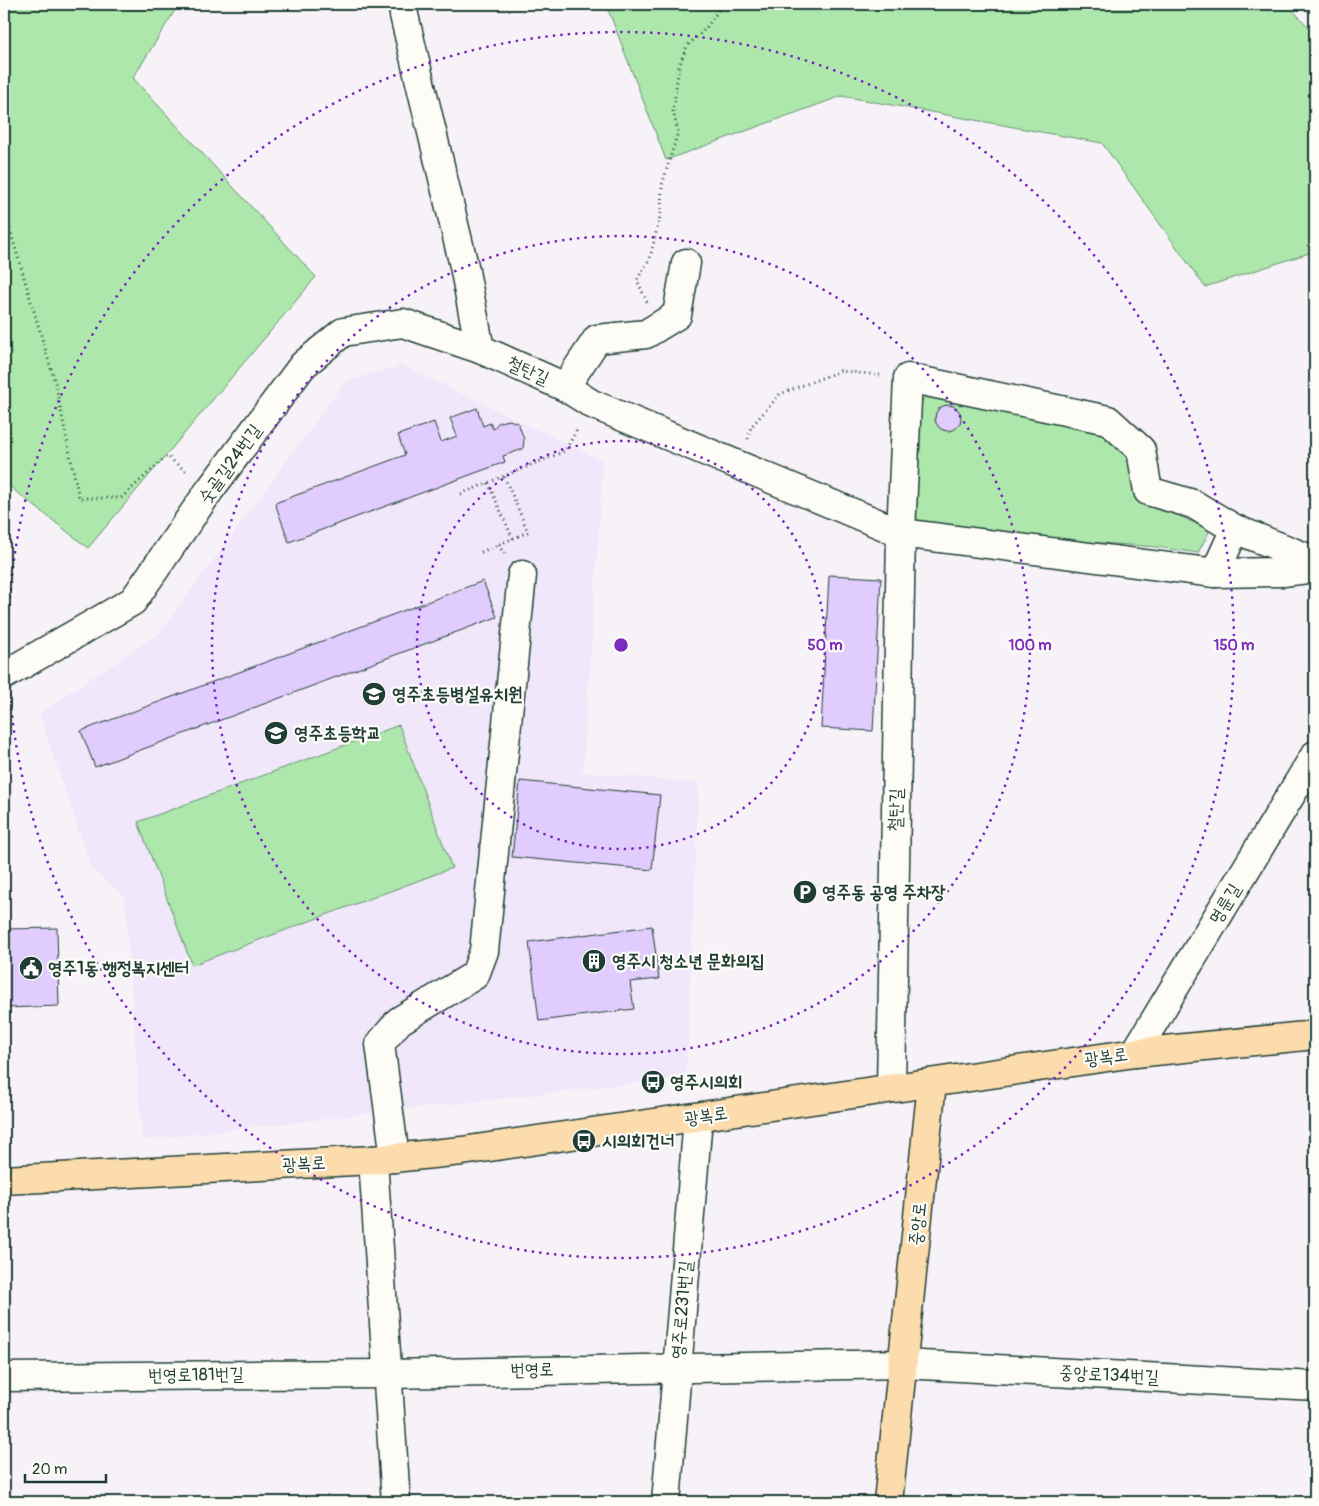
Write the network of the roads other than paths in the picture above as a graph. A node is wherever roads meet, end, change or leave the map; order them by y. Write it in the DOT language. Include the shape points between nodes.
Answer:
graph roads {
  1 [pos="403,4"];
  2 [pos="686,263"];
  3 [pos="480,349"];
  4 [pos="565,387"];
  5 [pos="1235,529"];
  6 [pos="901,533"];
  7 [pos="1315,561"];
  8 [pos="1315,568"];
  9 [pos="1215,573"];
  10 [pos="522,575"];
  11 [pos="4,675"];
  12 [pos="1315,755"];
  13 [pos="1315,1035"];
  14 [pos="1135,1053"];
  15 [pos="932,1083"];
  16 [pos="892,1087"];
  17 [pos="698,1118"];
  18 [pos="384,1159"];
  19 [pos="4,1180"];
  20 [pos="903,1364"];
  21 [pos="677,1367"];
  22 [pos="388,1374"];
  23 [pos="4,1377"];
  24 [pos="1315,1386"];
  25 [pos="396,1502"];
  26 [pos="666,1502"];
  27 [pos="888,1502"];
  1 -- 3 [label="street"];
  2 -- 4 [label="street" via="677,315 646,334 597,339"];
  3 -- 4 [label="street, 철탄길"];
  3 -- 11 [label="street, 숫골길24번길" via="403,323 343,332 303,365 133,601"];
  4 -- 6 [label="street, 철탄길" via="592,404"];
  5 -- 6 [label="street, 철탄길" via="1193,504 1148,491 1142,450 1108,420 908,378"];
  5 -- 7 [label="street"];
  5 -- 9 [label="street"];
  6 -- 9 [label="street"];
  6 -- 16 [label="street, 철탄길"];
  8 -- 9 [label="street"];
  10 -- 18 [label="street" via="484,950 475,975 399,1021 380,1044"];
  12 -- 14 [label="street, 명륜길"];
  13 -- 14 [label="main road, 광복로"];
  14 -- 15 [label="main road, 광복로"];
  15 -- 16 [label="main road, 광복로"];
  15 -- 20 [label="main road, 중앙로"];
  16 -- 17 [label="main road, 광복로"];
  17 -- 18 [label="main road, 광복로"];
  17 -- 21 [label="street, 영주로231번길"];
  18 -- 19 [label="main road, 광복로"];
  18 -- 22 [label="street"];
  20 -- 21 [label="street"];
  20 -- 24 [label="street, 중앙로134번길"];
  20 -- 27 [label="main road, 중앙로"];
  21 -- 22 [label="street, 번영로"];
  21 -- 26 [label="street, 영주로231번길"];
  22 -- 23 [label="street, 번영로181번길"];
  22 -- 25 [label="street"];
}
